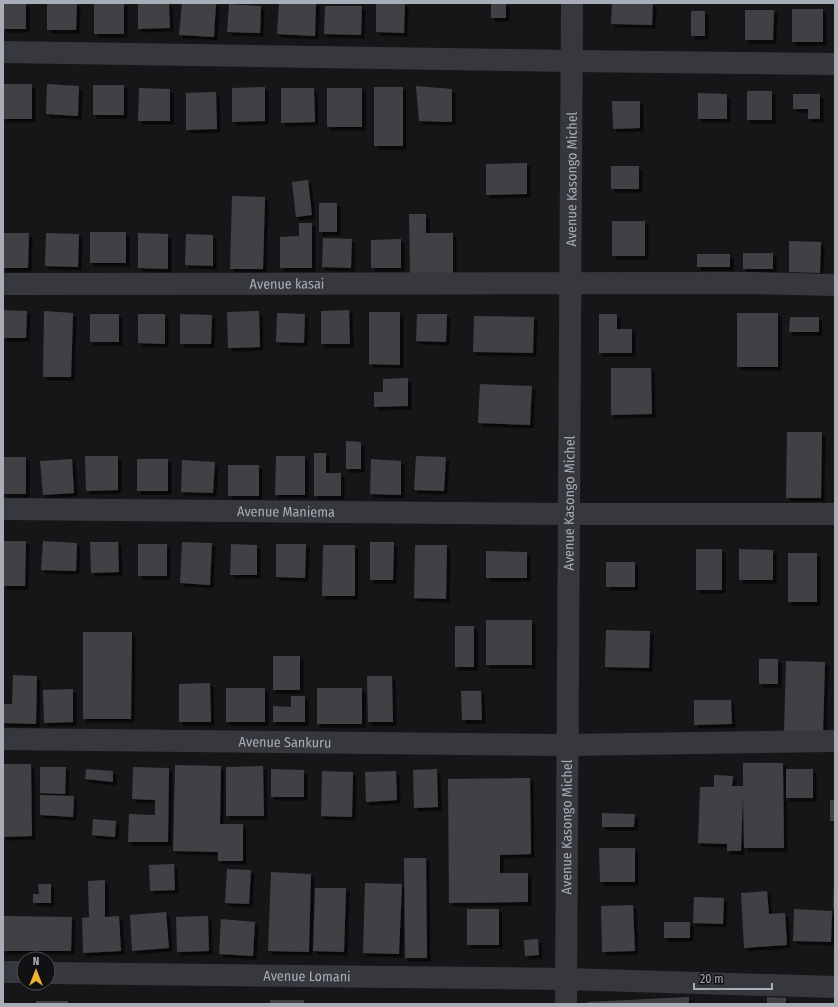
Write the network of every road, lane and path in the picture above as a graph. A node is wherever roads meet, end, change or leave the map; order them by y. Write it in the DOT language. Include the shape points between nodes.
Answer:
graph roads {
  1 [pos="572,3"];
  2 [pos="3,52"];
  3 [pos="572,61"];
  4 [pos="835,64"];
  5 [pos="3,284"];
  6 [pos="572,284"];
  7 [pos="835,285"];
  8 [pos="3,509"];
  9 [pos="569,514"];
  10 [pos="835,514"];
  11 [pos="3,739"];
  12 [pos="835,741"];
  13 [pos="566,745"];
  14 [pos="3,972"];
  15 [pos="16,972"];
  16 [pos="56,972"];
  17 [pos="566,979"];
  18 [pos="835,987"];
  19 [pos="566,1004"];
  1 -- 3 [label="street, Avenue Kasongo Michel"];
  2 -- 3 [label="street"];
  3 -- 4 [label="street"];
  3 -- 6 [label="street, Avenue Kasongo Michel"];
  5 -- 6 [label="street, Avenue kasai"];
  6 -- 7 [label="street, Avenue kasai"];
  6 -- 9 [label="street, Avenue Kasongo Michel"];
  8 -- 9 [label="street, Avenue Maniema"];
  9 -- 10 [label="street, Avenue Maniema"];
  9 -- 13 [label="street, Avenue Kasongo Michel"];
  11 -- 13 [label="street, Avenue Sankuru"];
  12 -- 13 [label="street, Avenue Sankuru"];
  13 -- 17 [label="street, Avenue Kasongo Michel"];
  14 -- 15 [label="street"];
  16 -- 17 [label="street, Avenue Lomani"];
  17 -- 18 [label="street, Avenue Lomani"];
  17 -- 19 [label="street, Avenue Kasongo Michel"];
}
